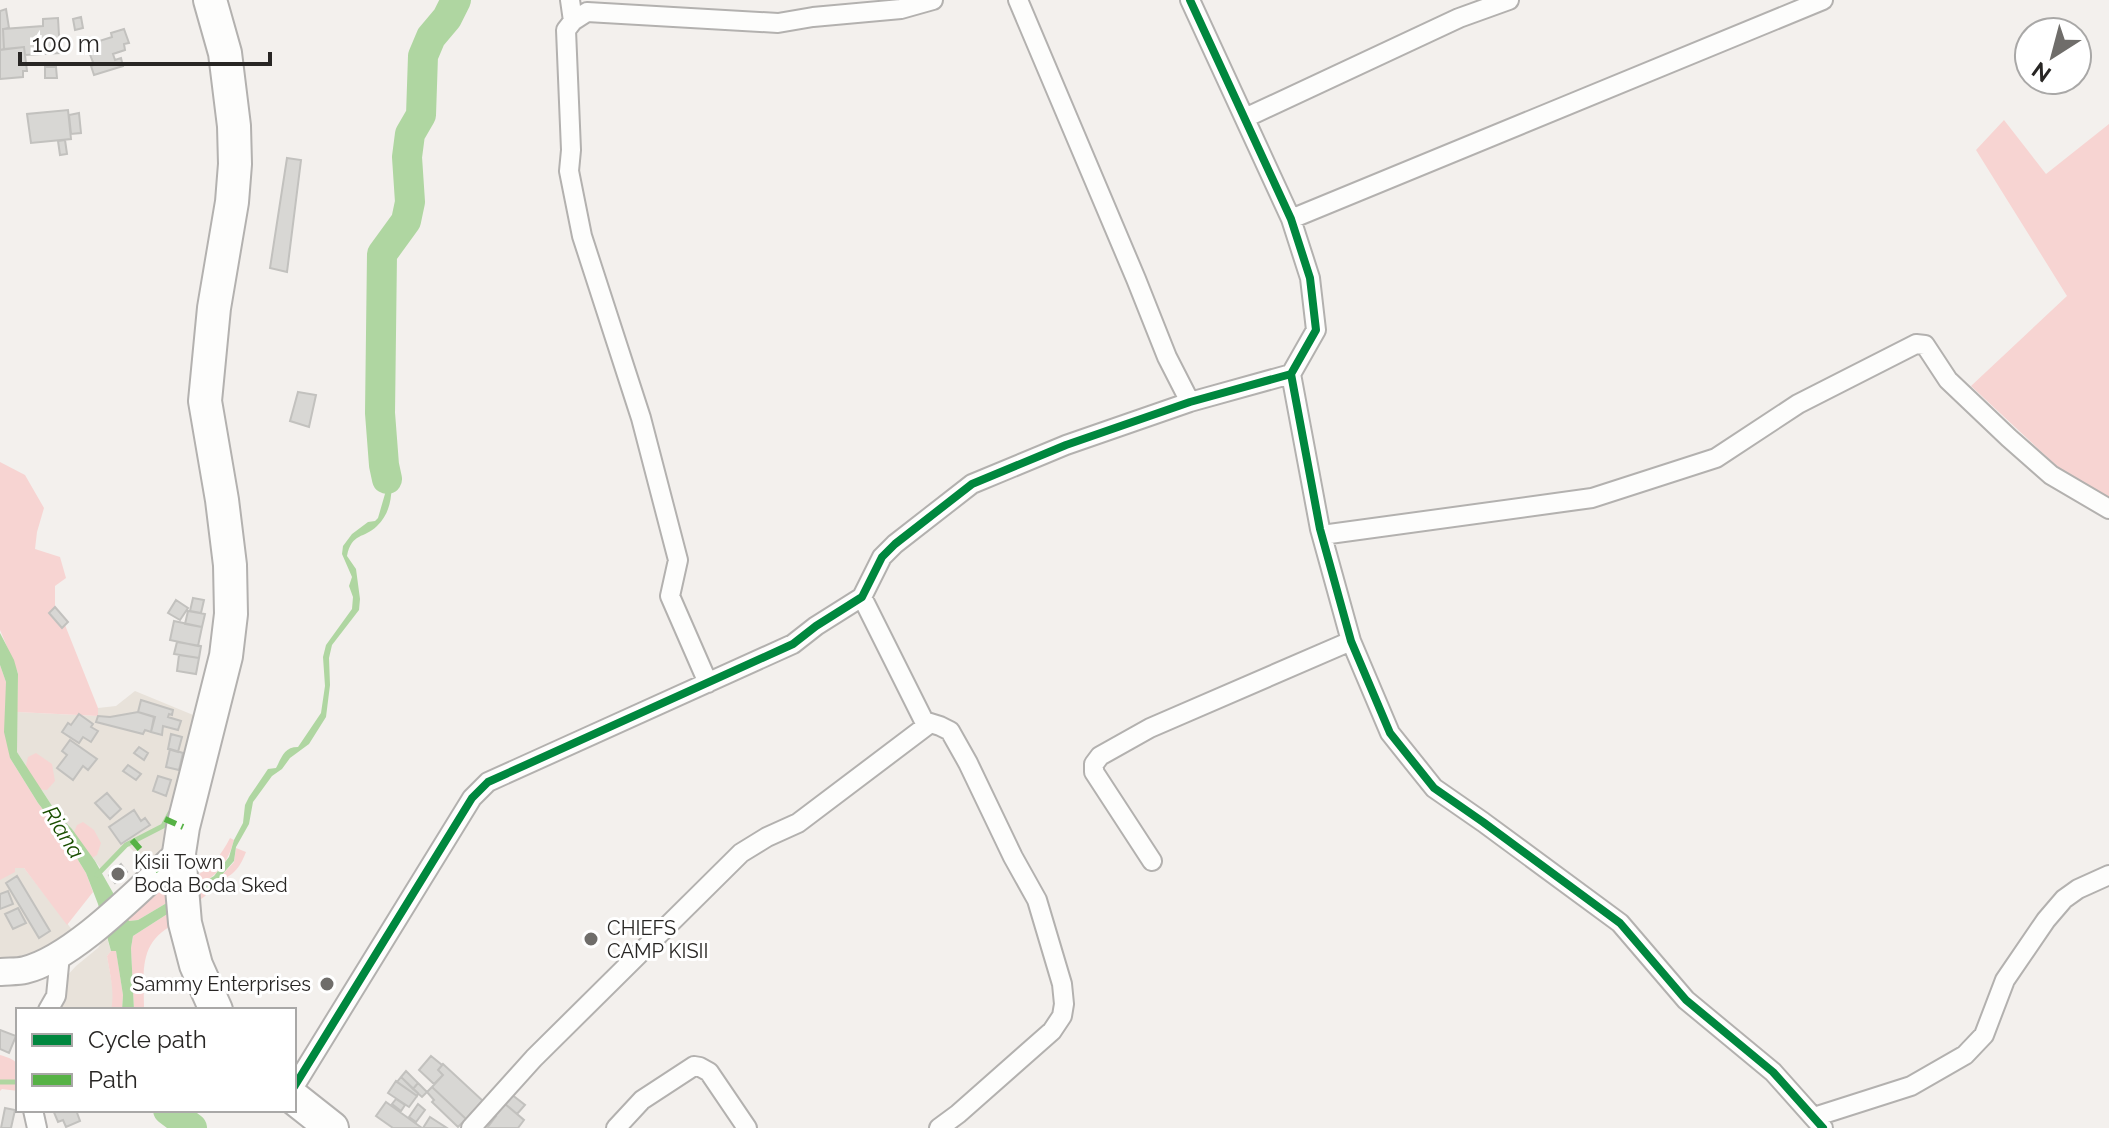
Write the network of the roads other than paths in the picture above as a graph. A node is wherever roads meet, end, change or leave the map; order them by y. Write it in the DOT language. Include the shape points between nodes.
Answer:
graph roads {
  1 [pos="210,0"];
  2 [pos="570,0"];
  3 [pos="933,0"];
  4 [pos="1018,0"];
  5 [pos="1190,0"];
  6 [pos="1509,0"];
  7 [pos="1823,0"];
  8 [pos="573,21"];
  9 [pos="1245,118"];
  10 [pos="1291,219"];
  11 [pos="1291,374"];
  12 [pos="1190,402"];
  13 [pos="2109,509"];
  14 [pos="1322,535"];
  15 [pos="862,597"];
  16 [pos="1351,641"];
  17 [pos="708,683"];
  18 [pos="929,724"];
  19 [pos="179,853"];
  20 [pos="1152,861"];
  21 [pos="2109,875"];
  22 [pos="60,955"];
  23 [pos="0,972"];
  24 [pos="49,1008"];
  25 [pos="215,1008"];
  26 [pos="296,1084"];
  27 [pos="296,1100"];
  28 [pos="1818,1122"];
  29 [pos="332,1128"];
  30 [pos="471,1128"];
  31 [pos="616,1128"];
  32 [pos="747,1128"];
  33 [pos="939,1128"];
  1 -- 19 [label="highway" via="225,53 234,126 232,202 205,401 230,565 231,614 226,656"];
  2 -- 8 [label="street"];
  3 -- 8 [label="street" via="901,9 778,23 587,12"];
  4 -- 12 [label="street"];
  5 -- 9 [label="street"];
  6 -- 9 [label="street"];
  7 -- 10 [label="street"];
  8 -- 17 [label="street" via="566,30 569,171 582,236 641,418 678,560 670,596"];
  9 -- 10 [label="street"];
  10 -- 11 [label="street" via="1310,278 1316,330"];
  11 -- 12 [label="street"];
  11 -- 14 [label="street"];
  12 -- 15 [label="street" via="972,484 882,557"];
  13 -- 14 [label="street" via="2051,475 1948,380 1925,345 1916,344 1798,404 1716,458 1689,467 1592,498"];
  14 -- 16 [label="street"];
  15 -- 17 [label="street" via="793,644"];
  15 -- 18 [label="street"];
  16 -- 20 [label="street" via="1150,728 1100,756 1094,772"];
  16 -- 28 [label="street" via="1390,733 1434,788 1620,923 1686,1000 1773,1072"];
  17 -- 26 [label="street" via="488,782 472,798"];
  18 -- 30 [label="street" via="798,823 741,853 534,1058"];
  18 -- 33 [label="street" via="950,731 1037,900 1064,1004 1052,1031"];
  19 -- 22 [label="main road"];
  19 -- 25 [label="highway" via="185,923"];
  21 -- 28 [label="street" via="2078,889 2046,920 2005,980 1984,1035 1965,1055 1911,1086"];
  22 -- 23 [label="main road" via="25,970"];
  22 -- 24 [label="street" via="56,996"];
  27 -- 29 [label="highway"];
  31 -- 32 [label="street" via="642,1100 694,1066 709,1072"];
}
